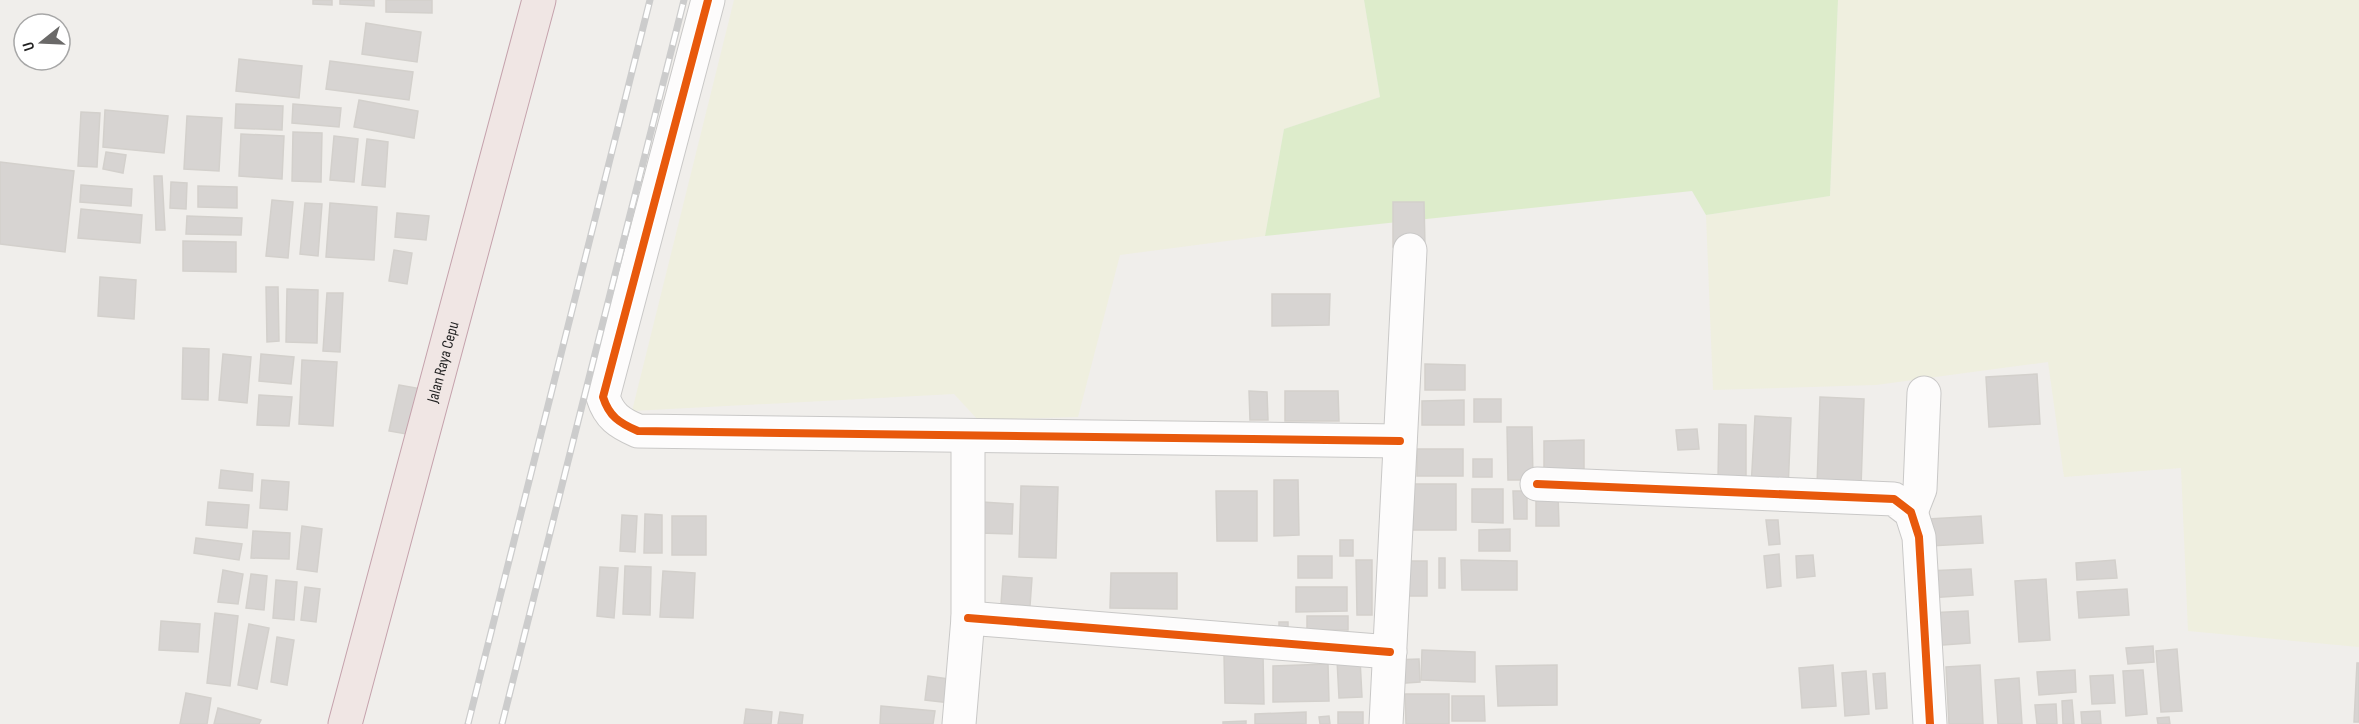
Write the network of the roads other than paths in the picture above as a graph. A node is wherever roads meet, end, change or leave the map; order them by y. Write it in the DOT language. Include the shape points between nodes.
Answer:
graph roads {
  1 [pos="539,0"];
  2 [pos="708,0"];
  3 [pos="1410,250"];
  4 [pos="1924,393"];
  5 [pos="968,437"];
  6 [pos="1400,441"];
  7 [pos="1537,484"];
  8 [pos="1911,512"];
  9 [pos="968,618"];
  10 [pos="1390,652"];
  11 [pos="345,724"];
  12 [pos="959,724"];
  13 [pos="1386,724"];
  14 [pos="1930,724"];
  1 -- 11 [label="highway, Jalan Raya Cepu"];
  2 -- 5 [label="street" via="603,397 608,411 620,423 638,431"];
  3 -- 6 [label="street"];
  4 -- 8 [label="street" via="1920,489"];
  5 -- 6 [label="street"];
  5 -- 9 [label="street"];
  6 -- 10 [label="street"];
  7 -- 8 [label="street" via="1813,498 1868,497 1894,500"];
  8 -- 14 [label="street" via="1920,537"];
  9 -- 10 [label="street"];
  9 -- 12 [label="street"];
  10 -- 13 [label="street"];
}
